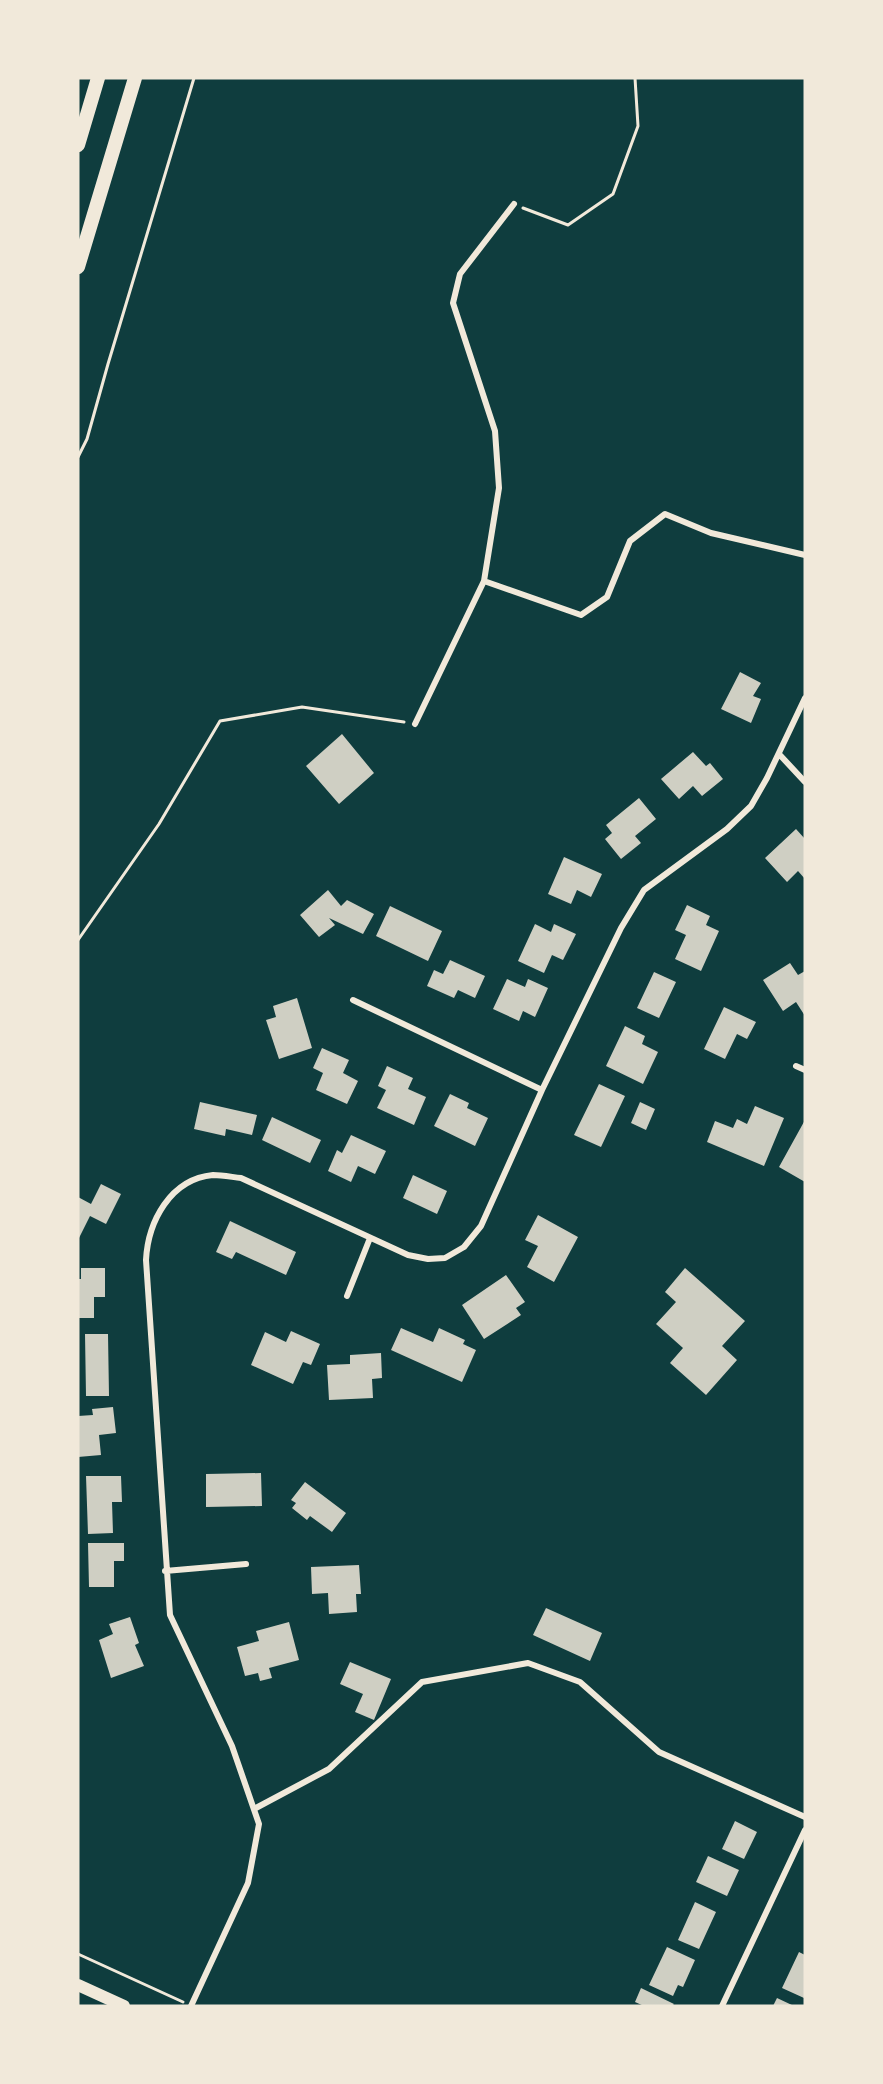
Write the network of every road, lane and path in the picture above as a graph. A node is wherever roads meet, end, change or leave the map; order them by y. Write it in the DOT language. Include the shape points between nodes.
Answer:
graph roads {
  1 [pos="98,78"];
  2 [pos="135,78"];
  3 [pos="194,78"];
  4 [pos="635,78"];
  5 [pos="78,145"];
  6 [pos="514,204"];
  7 [pos="78,267"];
  8 [pos="78,457"];
  9 [pos="805,555"];
  10 [pos="484,581"];
  11 [pos="805,698"];
  12 [pos="415,723"];
  13 [pos="779,754"];
  14 [pos="805,782"];
  15 [pos="78,940"];
  16 [pos="353,1000"];
  17 [pos="796,1066"];
  18 [pos="805,1070"];
  19 [pos="542,1089"];
  20 [pos="370,1238"];
  21 [pos="347,1296"];
  22 [pos="246,1564"];
  23 [pos="165,1571"];
  24 [pos="254,1809"];
  25 [pos="805,1817"];
  26 [pos="805,1830"];
  27 [pos="78,1954"];
  28 [pos="78,1985"];
  29 [pos="124,2006"];
  30 [pos="191,2006"];
  31 [pos="722,2006"];
  1 -- 5 [label="highway"];
  2 -- 7 [label="highway"];
  3 -- 8 [label="path" via="91,429"];
  4 -- 6 [label="path" via="638,126 613,194 568,225"];
  6 -- 10 [label="street" via="460,274 453,303 495,431 499,488"];
  9 -- 10 [label="street" via="711,533 664,514 630,541 606,597 581,615"];
  10 -- 12 [label="street"];
  11 -- 13 [label="street"];
  12 -- 15 [label="path" via="302,707 220,721 159,824"];
  13 -- 14 [label="street"];
  13 -- 19 [label="street" via="751,806 727,829 644,890 621,928"];
  16 -- 19 [label="street"];
  17 -- 18 [label="street"];
  19 -- 20 [label="street" via="481,1227 464,1247 445,1258 428,1259 408,1255"];
  20 -- 21 [label="street"];
  20 -- 23 [label="street" via="241,1178 212,1175 182,1185 155,1218 147,1242"];
  22 -- 23 [label="street"];
  23 -- 24 [label="street" via="170,1615 232,1746"];
  24 -- 25 [label="street" via="329,1769 422,1682 528,1663 580,1682 659,1752"];
  24 -- 30 [label="street" via="259,1824 249,1883"];
  26 -- 31 [label="street"];
  27 -- 30 [label="path"];
  28 -- 29 [label="main road"];
}
